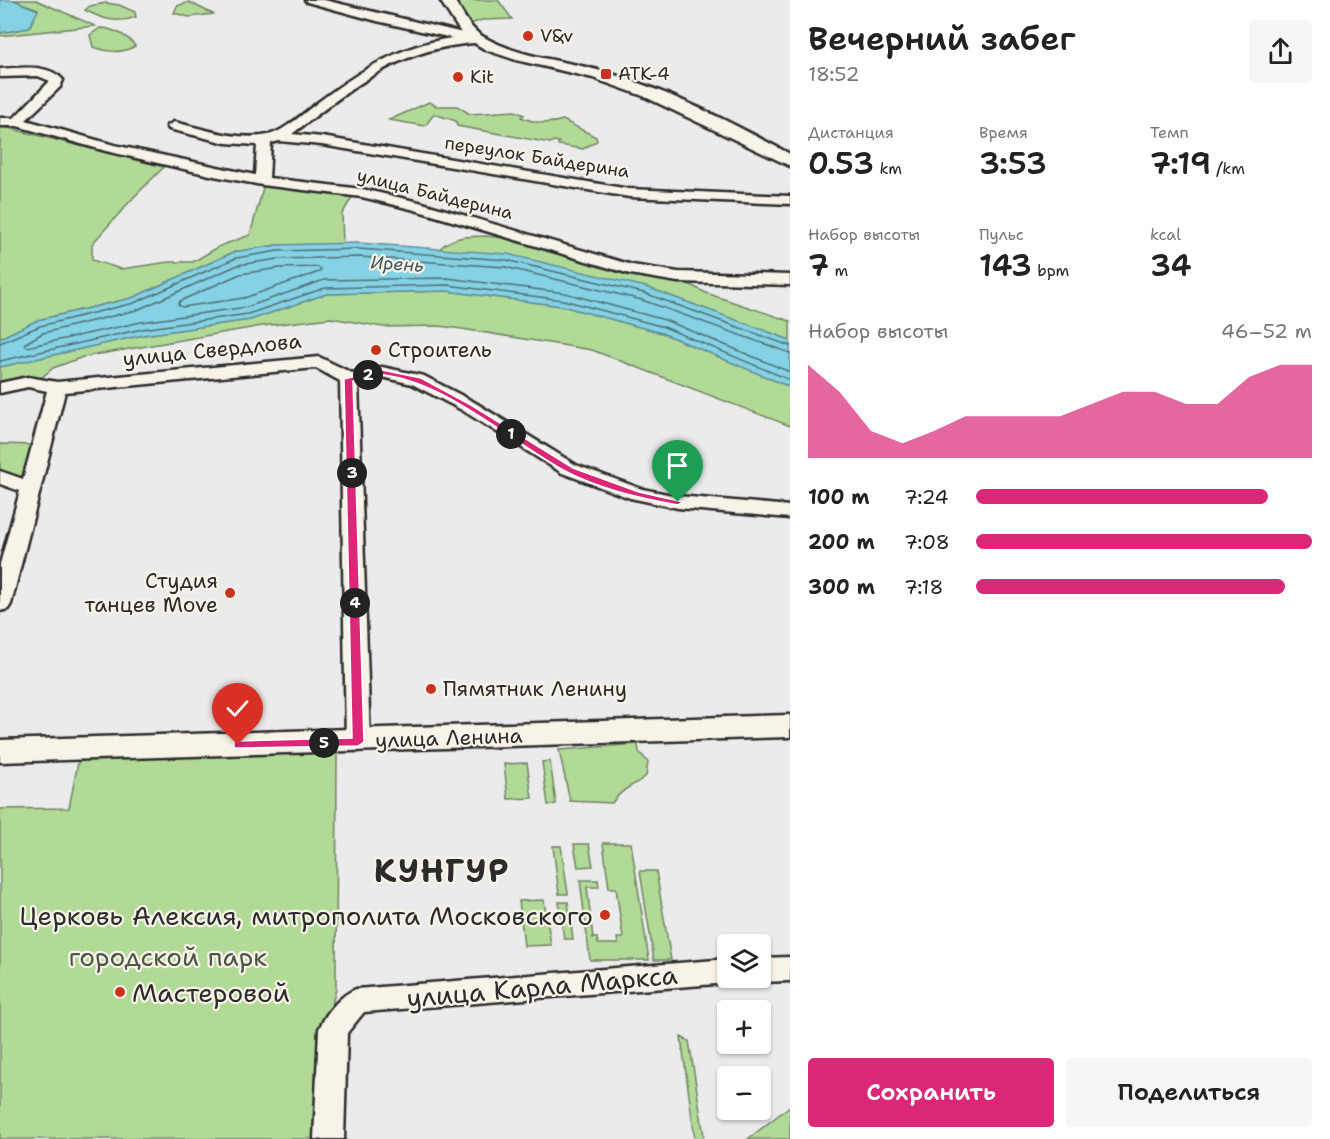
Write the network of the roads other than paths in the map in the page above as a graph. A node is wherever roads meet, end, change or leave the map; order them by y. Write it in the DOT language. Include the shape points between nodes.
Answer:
graph roads {
  1 [pos="311,0"];
  2 [pos="447,0"];
  3 [pos="474,39"];
  4 [pos="0,73"];
  5 [pos="0,122"];
  6 [pos="17,122"];
  7 [pos="174,126"];
  8 [pos="279,137"];
  9 [pos="264,142"];
  10 [pos="790,161"];
  11 [pos="262,181"];
  12 [pos="790,200"];
  13 [pos="790,280"];
  14 [pos="349,379"];
  15 [pos="57,387"];
  16 [pos="0,388"];
  17 [pos="0,477"];
  18 [pos="31,488"];
  19 [pos="790,512"];
  20 [pos="0,604"];
  21 [pos="790,726"];
  22 [pos="358,742"];
  23 [pos="0,751"];
  24 [pos="790,969"];
  25 [pos="771,970"];
  26 [pos="717,972"];
  27 [pos="329,1139"];
  1 -- 3 [label="street"];
  2 -- 3 [label="main road"];
  3 -- 8 [label="street" via="441,42 376,67"];
  3 -- 10 [label="main road" via="652,93"];
  4 -- 6 [label="street" via="51,75 57,80"];
  5 -- 6 [label="street, улица Байдерина"];
  6 -- 11 [label="street, улица Байдерина" via="111,148"];
  7 -- 9 [label="street"];
  8 -- 9 [label="street"];
  8 -- 12 [label="street, переулок Байдерина" via="629,193"];
  9 -- 11 [label="street"];
  11 -- 13 [label="street, улица Байдерина" via="363,193 419,206 630,269 678,277"];
  14 -- 15 [label="street, улица Свердлова" via="319,362"];
  14 -- 19 [label="street" via="382,372 418,380 468,406 570,470 637,494"];
  14 -- 22 [label="street"];
  15 -- 16 [label="street, улица Свердлова" via="28,382"];
  15 -- 18 [label="street"];
  17 -- 18 [label="street"];
  18 -- 20 [label="street"];
  21 -- 22 [label="main road, улица Ленина"];
  22 -- 23 [label="main road, улица Ленина"];
  24 -- 25 [label="street"];
  26 -- 27 [label="street, улица Карла Маркса" via="356,1001 333,1029"];
}
